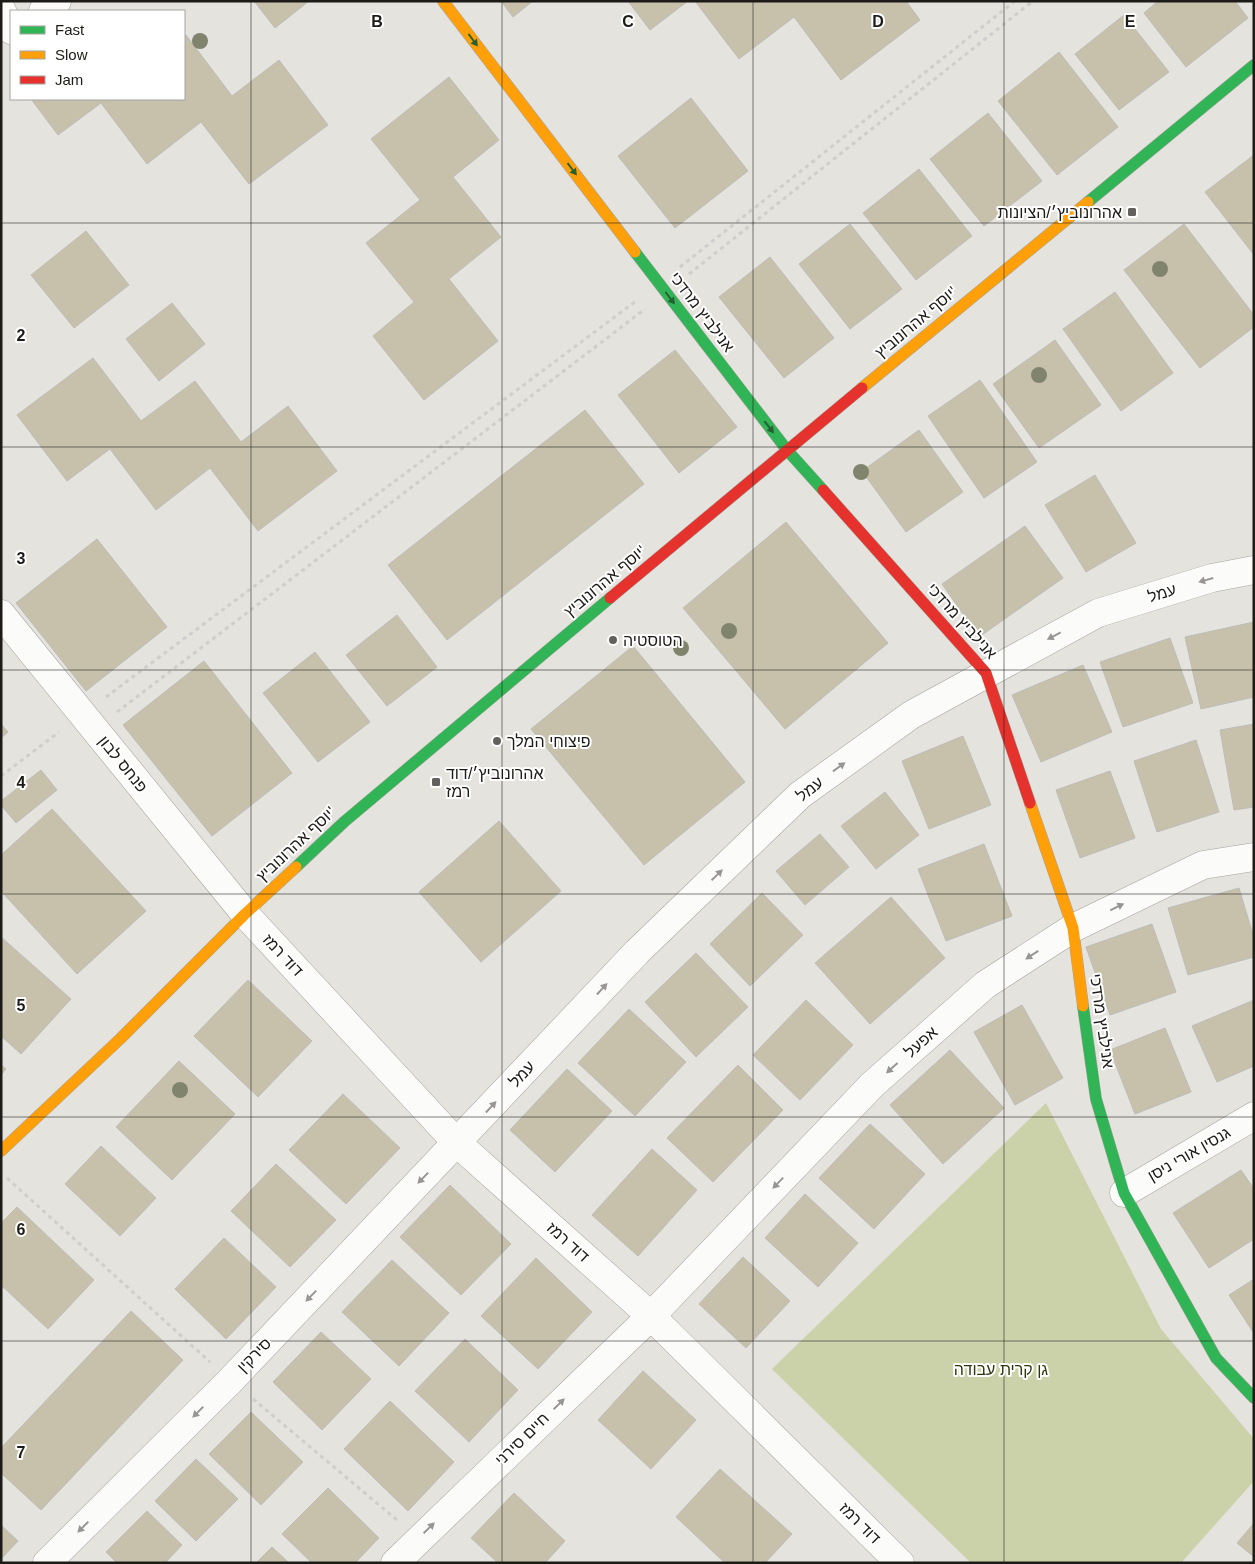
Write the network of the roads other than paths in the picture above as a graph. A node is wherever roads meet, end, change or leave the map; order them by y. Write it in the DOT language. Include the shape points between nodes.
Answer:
graph roads {
  1 [pos="57,1"];
  2 [pos="444,1"];
  3 [pos="1,9"];
  4 [pos="45,10"];
  5 [pos="10,28"];
  6 [pos="1254,65"];
  7 [pos="787,450"];
  8 [pos="1254,570"];
  9 [pos="1,614"];
  10 [pos="986,672"];
  11 [pos="1254,857"];
  12 [pos="244,914"];
  13 [pos="1073,928"];
  14 [pos="1254,1116"];
  15 [pos="457,1143"];
  16 [pos="1,1151"];
  17 [pos="1124,1193"];
  18 [pos="651,1316"];
  19 [pos="1254,1398"];
  20 [pos="47,1563"];
  21 [pos="395,1563"];
  22 [pos="900,1563"];
  1 -- 4 [label="street"];
  2 -- 7 [label="street, אנילביץ מרדכי, one-way"];
  3 -- 5 [label="street"];
  6 -- 7 [label="street, יוסף אהרונוביץ'"];
  7 -- 10 [label="street, אנילביץ מרדכי"];
  7 -- 12 [label="street, יוסף אהרונוביץ'" via="344,822"];
  8 -- 10 [label="street, עמל, one-way" via="1212,578 1098,613"];
  9 -- 12 [label="street, פנחס לבון"];
  10 -- 13 [label="street, אנילביץ מרדכי"];
  15 -- 10 [label="street, עמל, one-way" via="637,952 800,795 911,715"];
  13 -- 11 [label="street, אפעל, one-way" via="1203,865"];
  12 -- 15 [label="street, דוד רמז"];
  12 -- 16 [label="street, יוסף אהרונוביץ'"];
  13 -- 17 [label="street, אנילביץ מרדכי" via="1096,1099"];
  13 -- 18 [label="street, אפעל, one-way" via="985,985 872,1086"];
  14 -- 17 [label="street, גנסין אורי ניסן"];
  15 -- 18 [label="street, דוד רמז"];
  15 -- 20 [label="street, סירקין, one-way" via="231,1380"];
  17 -- 19 [label="street, אנילביץ מרדכי" via="1216,1358"];
  21 -- 18 [label="street, חיים סירני, one-way"];
  18 -- 22 [label="street, דוד רמז"];
}
